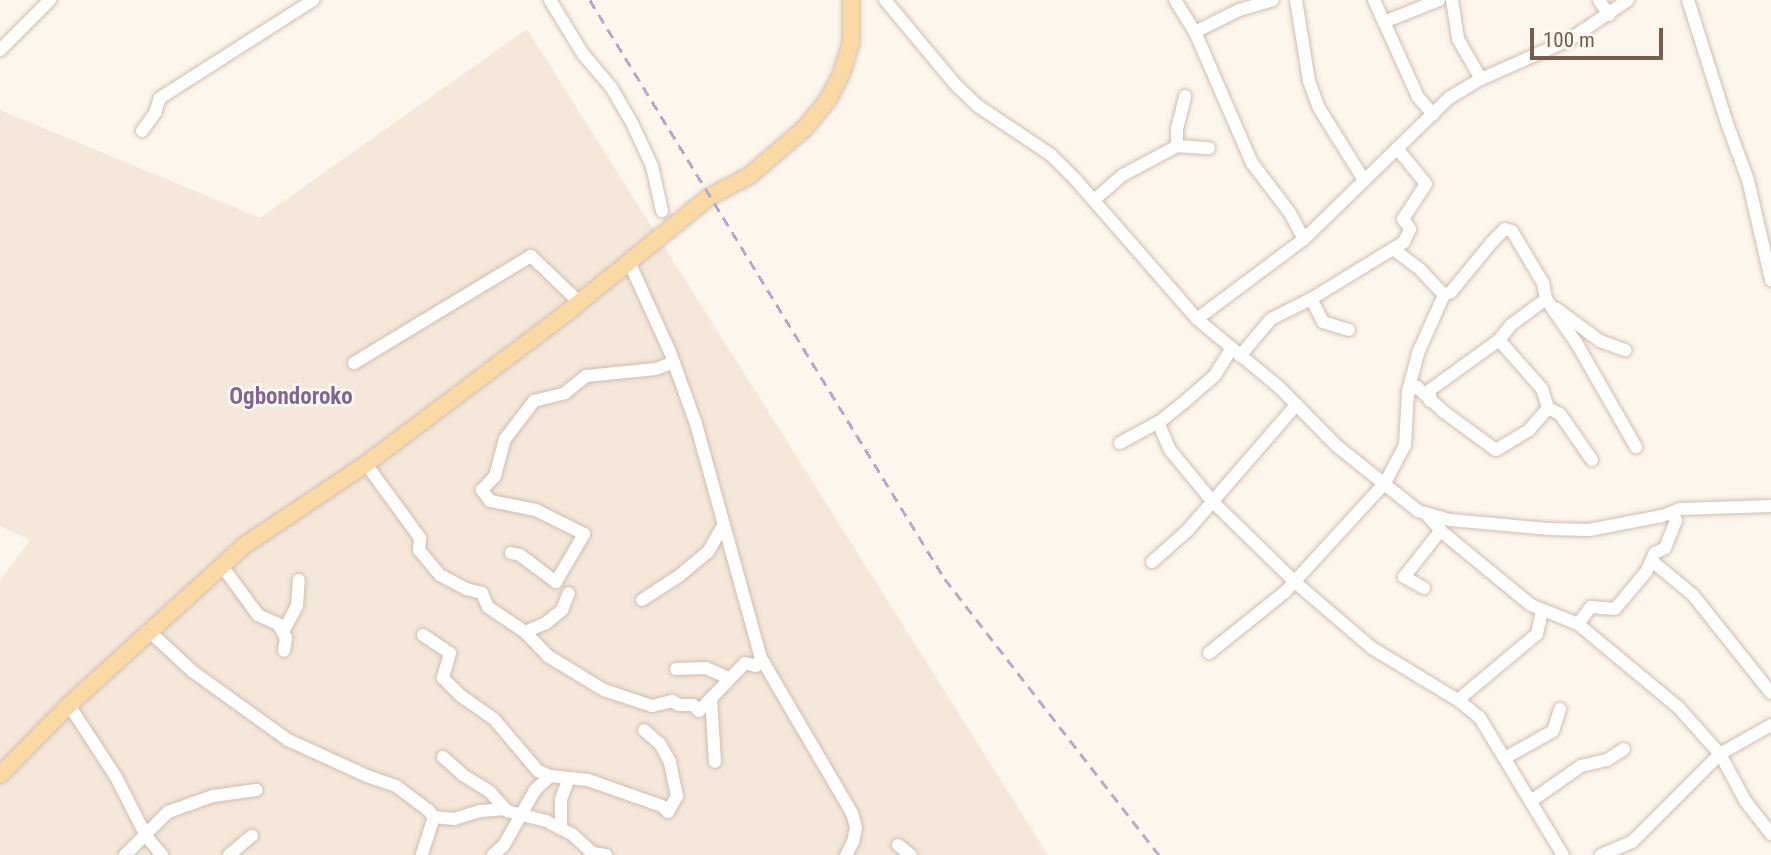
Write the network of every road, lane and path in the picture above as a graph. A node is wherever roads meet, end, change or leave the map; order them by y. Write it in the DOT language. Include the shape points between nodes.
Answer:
graph roads {
  1 [pos="50,0"];
  2 [pos="313,0"];
  3 [pos="550,0"];
  4 [pos="851,0"];
  5 [pos="885,0"];
  6 [pos="1175,0"];
  7 [pos="1273,0"];
  8 [pos="1294,0"];
  9 [pos="1374,0"];
  10 [pos="1452,0"];
  11 [pos="1599,0"];
  12 [pos="1628,0"];
  13 [pos="1688,0"];
  14 [pos="1436,2"];
  15 [pos="1609,15"];
  16 [pos="1453,20"];
  17 [pos="1384,22"];
  18 [pos="1195,32"];
  19 [pos="0,50"];
  20 [pos="1481,79"];
  21 [pos="1185,96"];
  22 [pos="1433,114"];
  23 [pos="142,131"];
  24 [pos="1177,146"];
  25 [pos="1209,148"];
  26 [pos="1397,148"];
  27 [pos="1364,180"];
  28 [pos="1094,200"];
  29 [pos="662,211"];
  30 [pos="1304,239"];
  31 [pos="1393,249"];
  32 [pos="629,262"];
  33 [pos="1771,280"];
  34 [pos="1444,295"];
  35 [pos="1311,299"];
  36 [pos="579,302"];
  37 [pos="1550,304"];
  38 [pos="1197,319"];
  39 [pos="1349,330"];
  40 [pos="1499,340"];
  41 [pos="1625,350"];
  42 [pos="1236,353"];
  43 [pos="674,362"];
  44 [pos="354,363"];
  45 [pos="1408,391"];
  46 [pos="1430,401"];
  47 [pos="1296,405"];
  48 [pos="1548,408"];
  49 [pos="1158,422"];
  50 [pos="1120,443"];
  51 [pos="1636,447"];
  52 [pos="1592,460"];
  53 [pos="366,464"];
  54 [pos="1385,483"];
  55 [pos="1213,502"];
  56 [pos="1771,506"];
  57 [pos="1673,512"];
  58 [pos="1425,513"];
  59 [pos="724,524"];
  60 [pos="1441,530"];
  61 [pos="511,553"];
  62 [pos="1652,561"];
  63 [pos="1152,562"];
  64 [pos="222,566"];
  65 [pos="299,580"];
  66 [pos="1295,582"];
  67 [pos="1424,588"];
  68 [pos="569,593"];
  69 [pos="642,600"];
  70 [pos="1542,611"];
  71 [pos="1578,624"];
  72 [pos="149,631"];
  73 [pos="283,632"];
  74 [pos="525,632"];
  75 [pos="423,635"];
  76 [pos="284,651"];
  77 [pos="1209,653"];
  78 [pos="761,658"];
  79 [pos="676,669"];
  80 [pos="729,678"];
  81 [pos="1771,692"];
  82 [pos="711,698"];
  83 [pos="1458,700"];
  84 [pos="69,705"];
  85 [pos="1560,709"];
  86 [pos="1771,725"];
  87 [pos="644,730"];
  88 [pos="1624,749"];
  89 [pos="1720,754"];
  90 [pos="443,757"];
  91 [pos="1505,758"];
  92 [pos="715,762"];
  93 [pos="3,766"];
  94 [pos="550,776"];
  95 [pos="569,778"];
  96 [pos="257,790"];
  97 [pos="1531,801"];
  98 [pos="505,810"];
  99 [pos="523,816"];
  100 [pos="434,817"];
  101 [pos="561,829"];
  102 [pos="1771,834"];
  103 [pos="146,836"];
  104 [pos="252,836"];
  105 [pos="898,845"];
  106 [pos="592,854"];
  107 [pos="125,855"];
  108 [pos="162,855"];
  109 [pos="229,855"];
  110 [pos="422,855"];
  111 [pos="493,855"];
  112 [pos="607,855"];
  113 [pos="846,855"];
  114 [pos="911,855"];
  115 [pos="1563,855"];
  116 [pos="1601,855"];
  1 -- 19 [label="street"];
  2 -- 23 [label="street" via="160,99"];
  3 -- 29 [label="street" via="632,123 652,166"];
  4 -- 32 [label="main road" via="850,43 842,72 828,100 805,128 749,176 709,197"];
  5 -- 28 [label="street" via="954,84 978,106 1051,155"];
  6 -- 18 [label="street"];
  7 -- 18 [label="street" via="1239,10"];
  8 -- 27 [label="street" via="1309,81 1319,108"];
  9 -- 17 [label="street"];
  10 -- 16 [label="street"];
  11 -- 15 [label="street"];
  12 -- 15 [label="street"];
  13 -- 33 [label="street" via="1748,180"];
  14 -- 16 [label="street"];
  14 -- 17 [label="street"];
  15 -- 20 [label="street" via="1569,40"];
  16 -- 20 [label="street"];
  17 -- 22 [label="street" via="1418,97"];
  18 -- 30 [label="street" via="1252,163"];
  20 -- 22 [label="street" via="1449,98"];
  21 -- 24 [label="street"];
  22 -- 26 [label="street"];
  24 -- 25 [label="street"];
  24 -- 28 [label="street" via="1123,175"];
  26 -- 27 [label="street"];
  26 -- 31 [label="street" via="1426,184 1403,219 1410,229 1404,242"];
  27 -- 30 [label="street"];
  28 -- 38 [label="street"];
  30 -- 38 [label="street"];
  31 -- 34 [label="street"];
  31 -- 35 [label="street"];
  32 -- 36 [label="main road"];
  32 -- 43 [label="street"];
  34 -- 37 [label="street" via="1505,229 1512,231 1527,253"];
  34 -- 45 [label="street" via="1418,353"];
  35 -- 39 [label="street" via="1323,321"];
  35 -- 42 [label="street" via="1271,319"];
  36 -- 44 [label="street" via="531,256"];
  36 -- 53 [label="main road"];
  37 -- 40 [label="street" via="1511,325"];
  37 -- 41 [label="street" via="1600,341"];
  37 -- 51 [label="street"];
  38 -- 42 [label="street"];
  40 -- 46 [label="street" via="1430,390"];
  40 -- 48 [label="street" via="1542,389"];
  42 -- 47 [label="street"];
  42 -- 49 [label="street"];
  43 -- 59 [label="street"];
  43 -- 61 [label="street" via="656,369 586,376 565,393 534,401 505,439 495,476 482,490 490,501 536,510 584,534 556,582"];
  45 -- 46 [label="street" via="1417,387"];
  45 -- 54 [label="street" via="1405,445"];
  46 -- 48 [label="street" via="1496,450 1529,430"];
  47 -- 54 [label="street" via="1337,446"];
  47 -- 55 [label="street"];
  48 -- 52 [label="street" via="1560,414"];
  49 -- 50 [label="street"];
  49 -- 55 [label="street" via="1170,450"];
  53 -- 64 [label="main road" via="245,545"];
  53 -- 74 [label="street" via="420,538 419,550 430,564 452,583 482,593 488,607"];
  54 -- 58 [label="street"];
  54 -- 66 [label="street"];
  55 -- 63 [label="street"];
  55 -- 66 [label="street"];
  56 -- 57 [label="street"];
  57 -- 58 [label="street" via="1589,530 1450,520"];
  57 -- 62 [label="street" via="1676,521 1665,548"];
  58 -- 60 [label="street"];
  59 -- 69 [label="street" via="708,552"];
  59 -- 78 [label="street"];
  60 -- 67 [label="street" via="1404,577"];
  60 -- 70 [label="street"];
  62 -- 71 [label="street" via="1615,609 1591,607"];
  62 -- 81 [label="street" via="1693,595"];
  64 -- 72 [label="main road"];
  64 -- 73 [label="street" via="258,615 278,624"];
  65 -- 73 [label="street" via="297,606"];
  66 -- 77 [label="street"];
  66 -- 83 [label="street" via="1372,648"];
  68 -- 74 [label="street" via="562,610 546,624"];
  70 -- 71 [label="street"];
  70 -- 83 [label="street" via="1537,634"];
  71 -- 89 [label="street" via="1678,707"];
  72 -- 84 [label="main road"];
  72 -- 100 [label="street" via="192,671 288,740 396,786"];
  73 -- 76 [label="street"];
  74 -- 82 [label="street" via="548,656 604,690 652,706 672,701 699,710"];
  75 -- 94 [label="street" via="450,653 443,678 494,719 538,771"];
  78 -- 80 [label="street" via="756,667 745,663"];
  78 -- 113 [label="street" via="852,813 856,827"];
  79 -- 80 [label="street" via="706,668"];
  80 -- 82 [label="street"];
  82 -- 92 [label="street"];
  83 -- 91 [label="street" via="1480,718"];
  84 -- 93 [label="main road"];
  84 -- 103 [label="street" via="116,777"];
  85 -- 91 [label="street" via="1553,731"];
  86 -- 89 [label="street"];
  87 -- 95 [label="street" via="660,744 670,762 677,796 668,812 588,780"];
  88 -- 97 [label="street" via="1607,760 1581,766"];
  89 -- 102 [label="street" via="1746,802"];
  89 -- 116 [label="street" via="1632,842"];
  90 -- 98 [label="street" via="490,792"];
  91 -- 97 [label="street"];
  94 -- 95 [label="street"];
  94 -- 99 [label="street" via="536,790"];
  95 -- 101 [label="street" via="561,799"];
  96 -- 103 [label="street" via="213,796 167,812"];
  97 -- 115 [label="street"];
  98 -- 99 [label="street"];
  98 -- 100 [label="street" via="454,819"];
  99 -- 101 [label="street"];
  99 -- 111 [label="street"];
  100 -- 110 [label="street"];
  101 -- 106 [label="street"];
  103 -- 107 [label="street"];
  103 -- 108 [label="street"];
  104 -- 109 [label="street"];
  105 -- 114 [label="street"];
  106 -- 112 [label="street"];
}
